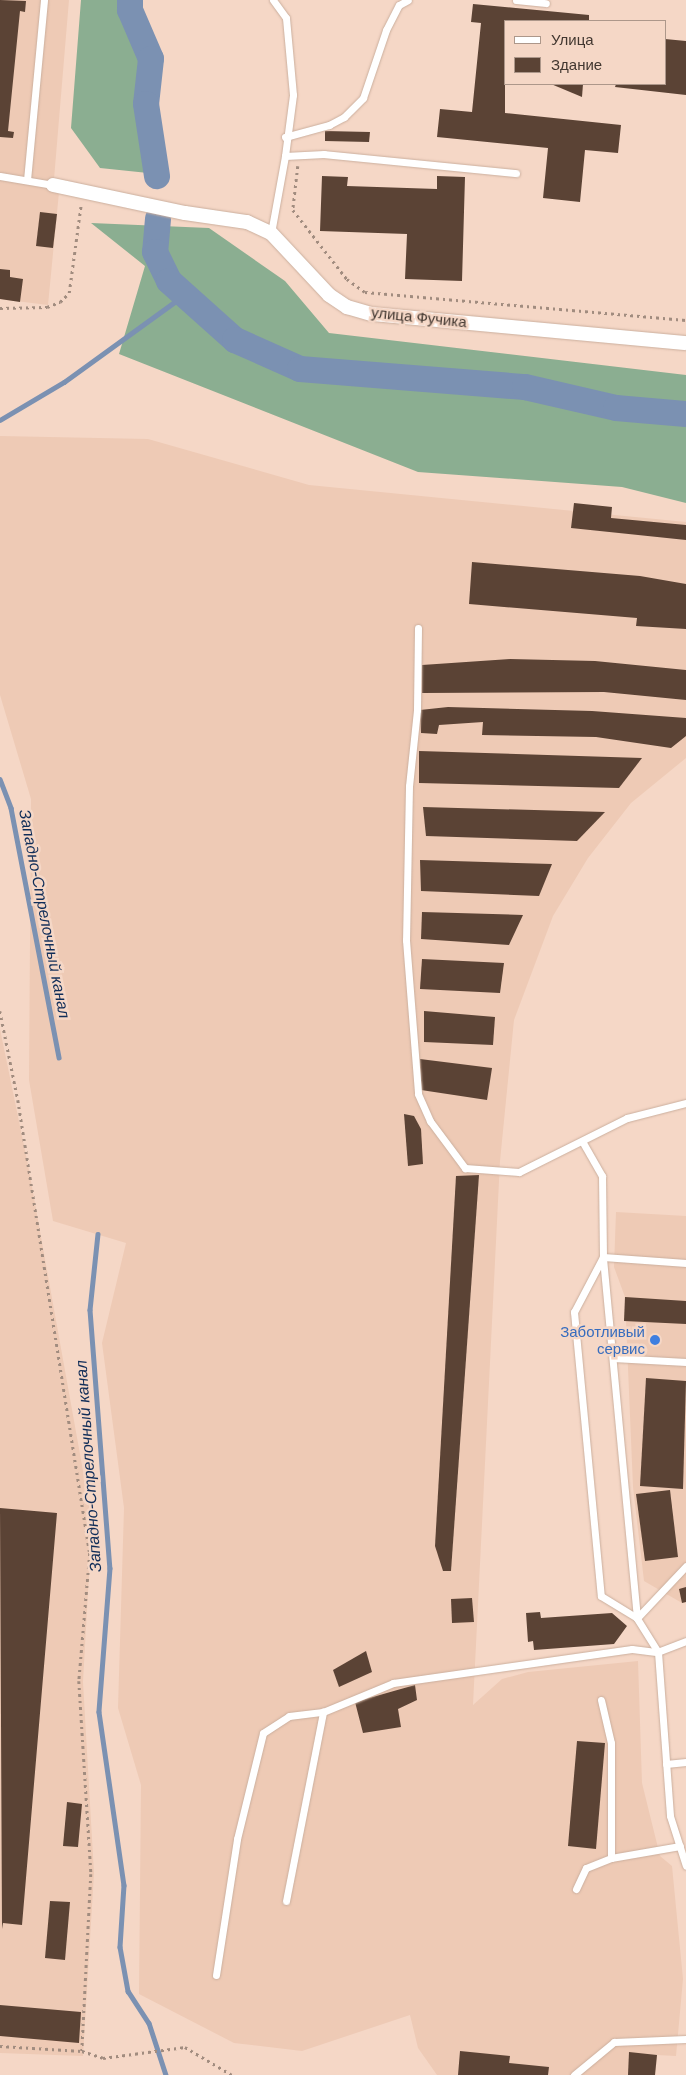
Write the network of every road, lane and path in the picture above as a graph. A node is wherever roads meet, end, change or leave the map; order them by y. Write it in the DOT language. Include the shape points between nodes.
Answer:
graph roads {
  1 [pos="44,0"];
  2 [pos="273,0"];
  3 [pos="408,0"];
  4 [pos="516,0"];
  5 [pos="546,3"];
  6 [pos="285,137"];
  7 [pos="300,154"];
  8 [pos="285,156"];
  9 [pos="516,173"];
  10 [pos="0,176"];
  11 [pos="26,180"];
  12 [pos="53,185"];
  13 [pos="83,192"];
  14 [pos="271,233"];
  15 [pos="0,308"];
  16 [pos="686,320"];
  17 [pos="686,343"];
  18 [pos="418,628"];
  19 [pos="0,1011"];
  20 [pos="686,1104"];
  21 [pos="582,1141"];
  22 [pos="603,1257"];
  23 [pos="686,1263"];
  24 [pos="613,1358"];
  25 [pos="686,1362"];
  26 [pos="686,1566"];
  27 [pos="637,1618"];
  28 [pos="686,1641"];
  29 [pos="658,1652"];
  30 [pos="601,1700"];
  31 [pos="323,1712"];
  32 [pos="686,1762"];
  33 [pos="666,1764"];
  34 [pos="680,1846"];
  35 [pos="611,1858"];
  36 [pos="686,1866"];
  37 [pos="576,1889"];
  38 [pos="286,1902"];
  39 [pos="216,1974"];
  40 [pos="686,2039"];
  41 [pos="0,2046"];
  42 [pos="82,2051"];
  43 [pos="232,2075"];
  44 [pos="574,2075"];
  1 -- 11 [label="lane"];
  2 -- 6 [label="lane" via="286,18 293,95"];
  3 -- 6 [label="lane" via="399,5 386,30 363,98 344,117 329,125"];
  4 -- 5 [label="lane"];
  6 -- 8 [label="lane"];
  7 -- 8 [label="lane"];
  7 -- 9 [label="lane"];
  7 -- 16 [label="path" via="293,210 351,283 365,292"];
  8 -- 14 [label="lane"];
  10 -- 11 [label="lane"];
  11 -- 12 [label="lane"];
  12 -- 13 [label="street, улица Фучика"];
  13 -- 14 [label="street, улица Фучика" via="247,222"];
  13 -- 15 [label="path" via="69,293 60,302 47,307"];
  14 -- 17 [label="street, улица Фучика" via="329,295 347,307 372,314"];
  18 -- 21 [label="lane" via="417,710 409,786 406,940 418,1094 430,1121 466,1168 519,1172"];
  19 -- 42 [label="path" via="18,1100 90,1553 79,1681 91,1874"];
  20 -- 21 [label="lane" via="627,1118"];
  21 -- 22 [label="lane" via="602,1176"];
  22 -- 23 [label="lane"];
  22 -- 24 [label="lane"];
  22 -- 27 [label="lane" via="574,1312 601,1596"];
  24 -- 25 [label="lane"];
  24 -- 27 [label="lane"];
  26 -- 27 [label="lane"];
  27 -- 29 [label="lane"];
  28 -- 29 [label="lane"];
  29 -- 31 [label="lane" via="632,1649 393,1683"];
  29 -- 33 [label="lane"];
  30 -- 35 [label="lane" via="611,1743"];
  31 -- 38 [label="lane"];
  31 -- 39 [label="lane" via="289,1716 262,1733 237,1839"];
  32 -- 33 [label="lane"];
  33 -- 34 [label="lane" via="670,1816"];
  34 -- 35 [label="lane"];
  34 -- 36 [label="lane"];
  35 -- 37 [label="lane" via="586,1868"];
  40 -- 44 [label="lane" via="614,2042"];
  41 -- 42 [label="path"];
  42 -- 43 [label="path" via="103,2058 184,2047"];
}
